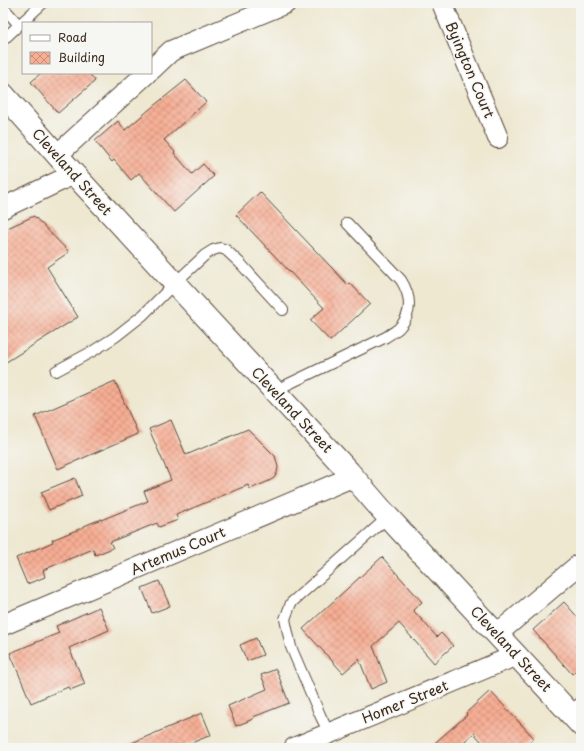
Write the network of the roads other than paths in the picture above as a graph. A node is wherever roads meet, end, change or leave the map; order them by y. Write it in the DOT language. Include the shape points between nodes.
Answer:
graph roads {
  1 [pos="43,3"];
  2 [pos="286,3"];
  3 [pos="442,3"];
  4 [pos="3,7"];
  5 [pos="22,22"];
  6 [pos="22,22"];
  7 [pos="19,25"];
  8 [pos="3,40"];
  9 [pos="152,69"];
  10 [pos="146,74"];
  11 [pos="3,94"];
  12 [pos="498,138"];
  13 [pos="57,155"];
  14 [pos="74,174"];
  15 [pos="3,208"];
  16 [pos="347,223"];
  17 [pos="175,283"];
  18 [pos="283,310"];
  19 [pos="56,371"];
  20 [pos="274,391"];
  21 [pos="352,476"];
  22 [pos="388,517"];
  23 [pos="579,569"];
  24 [pos="3,625"];
  25 [pos="497,634"];
  26 [pos="517,656"];
  27 [pos="577,713"];
  28 [pos="329,733"];
  29 [pos="294,748"];
  1 -- 5 [label="lane"];
  2 -- 9 [label="street" via="171,51"];
  3 -- 12 [label="street, Byington Court"];
  4 -- 7 [label="lane"];
  6 -- 7 [label="lane"];
  7 -- 8 [label="lane"];
  10 -- 13 [label="street"];
  11 -- 13 [label="main road, Cleveland Street"];
  13 -- 14 [label="main road, Cleveland Street"];
  14 -- 15 [label="street"];
  14 -- 17 [label="main road, Cleveland Street"];
  16 -- 20 [label="lane" via="406,288 410,301 405,319 399,328 386,337"];
  17 -- 18 [label="lane" via="206,255 220,248 240,263"];
  17 -- 19 [label="lane" via="143,315 115,337"];
  17 -- 20 [label="main road, Cleveland Street"];
  20 -- 21 [label="main road, Cleveland Street"];
  21 -- 22 [label="main road, Cleveland Street"];
  21 -- 24 [label="street, Artemus Court"];
  22 -- 25 [label="main road, Cleveland Street"];
  22 -- 28 [label="lane" via="291,603 285,619 292,647"];
  23 -- 25 [label="street"];
  25 -- 26 [label="main road, Cleveland Street"];
  26 -- 27 [label="main road, Cleveland Street"];
  26 -- 28 [label="street, Homer Street"];
  28 -- 29 [label="street, Homer Street"];
}
